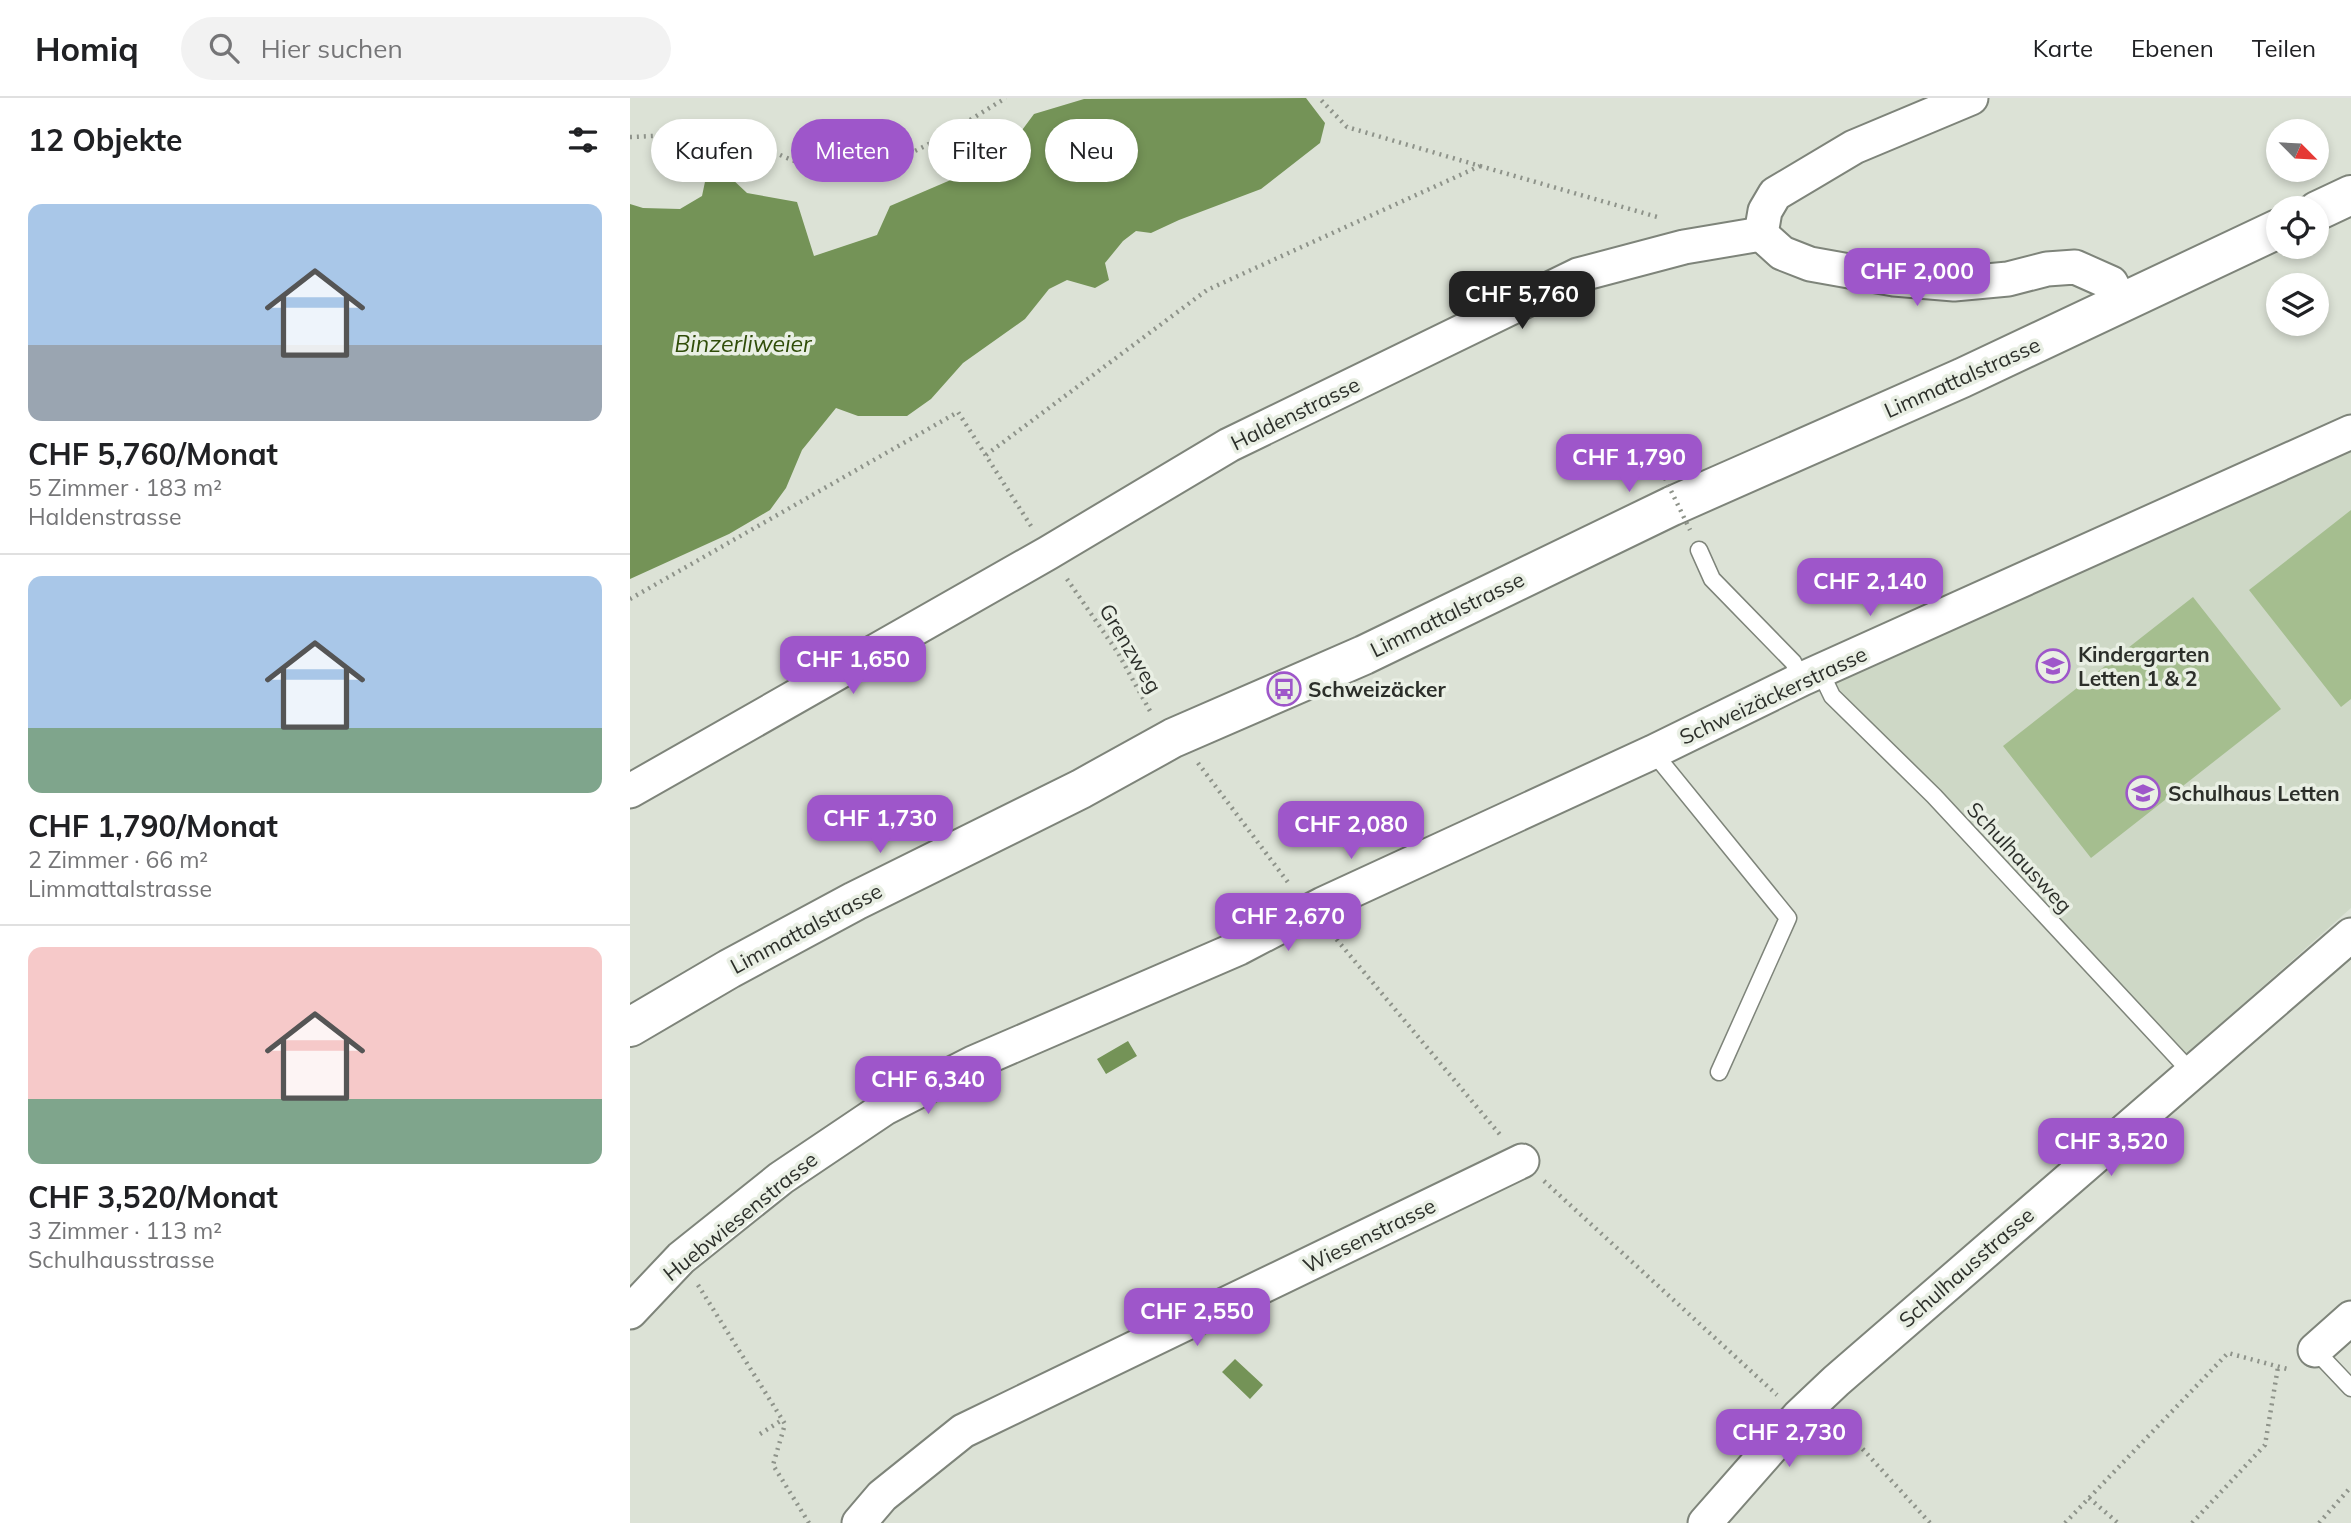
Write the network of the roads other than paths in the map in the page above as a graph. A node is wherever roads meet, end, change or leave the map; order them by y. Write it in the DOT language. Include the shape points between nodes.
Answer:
graph roads {
  1 [pos="1971,98"];
  2 [pos="2351,195"];
  3 [pos="2329,205"];
  4 [pos="1761,234"];
  5 [pos="2266,235"];
  6 [pos="2122,304"];
  7 [pos="2351,432"];
  8 [pos="1699,551"];
  9 [pos="1811,675"];
  10 [pos="1653,752"];
  11 [pos="630,791"];
  12 [pos="1303,900"];
  13 [pos="2351,934"];
  14 [pos="630,1027"];
  15 [pos="1719,1072"];
  16 [pos="2191,1072"];
  17 [pos="1522,1161"];
  18 [pos="630,1312"];
  19 [pos="2351,1318"];
  20 [pos="2315,1350"];
  21 [pos="2351,1388"];
  22 [pos="859,1523"];
  23 [pos="1705,1523"];
  1 -- 4 [label="street" via="1854,147 1775,194 1765,211"];
  2 -- 3 [label="main road"];
  4 -- 6 [label="street" via="1782,253 1810,264 1894,279 1954,284 2075,267 2111,283"];
  4 -- 11 [label="street, Haldenstrasse" via="1684,247 1578,275 1229,445"];
  5 -- 6 [label="main road, Limmattalstrasse"];
  6 -- 14 [label="main road, Limmattalstrasse" via="1173,738 843,907"];
  7 -- 9 [label="street, Schweizäckerstrasse"];
  8 -- 9 [label="lane, Schulhausweg" via="1712,579"];
  9 -- 10 [label="street, Schweizäckerstrasse"];
  9 -- 16 [label="lane, Schulhausweg" via="1934,796"];
  10 -- 12 [label="street, Schweizäckerstrasse"];
  10 -- 15 [label="lane" via="1788,918"];
  12 -- 18 [label="street, Huebwiesenstrasse" via="1239,948 973,1063 885,1108 781,1178 681,1258"];
  13 -- 16 [label="street, Schulhausstrasse"];
  16 -- 23 [label="street, Schulhausstrasse" via="1799,1416"];
  17 -- 22 [label="street, Wiesenstrasse" via="963,1431 881,1496"];
  19 -- 20 [label="street"];
  20 -- 21 [label="lane"];
}
